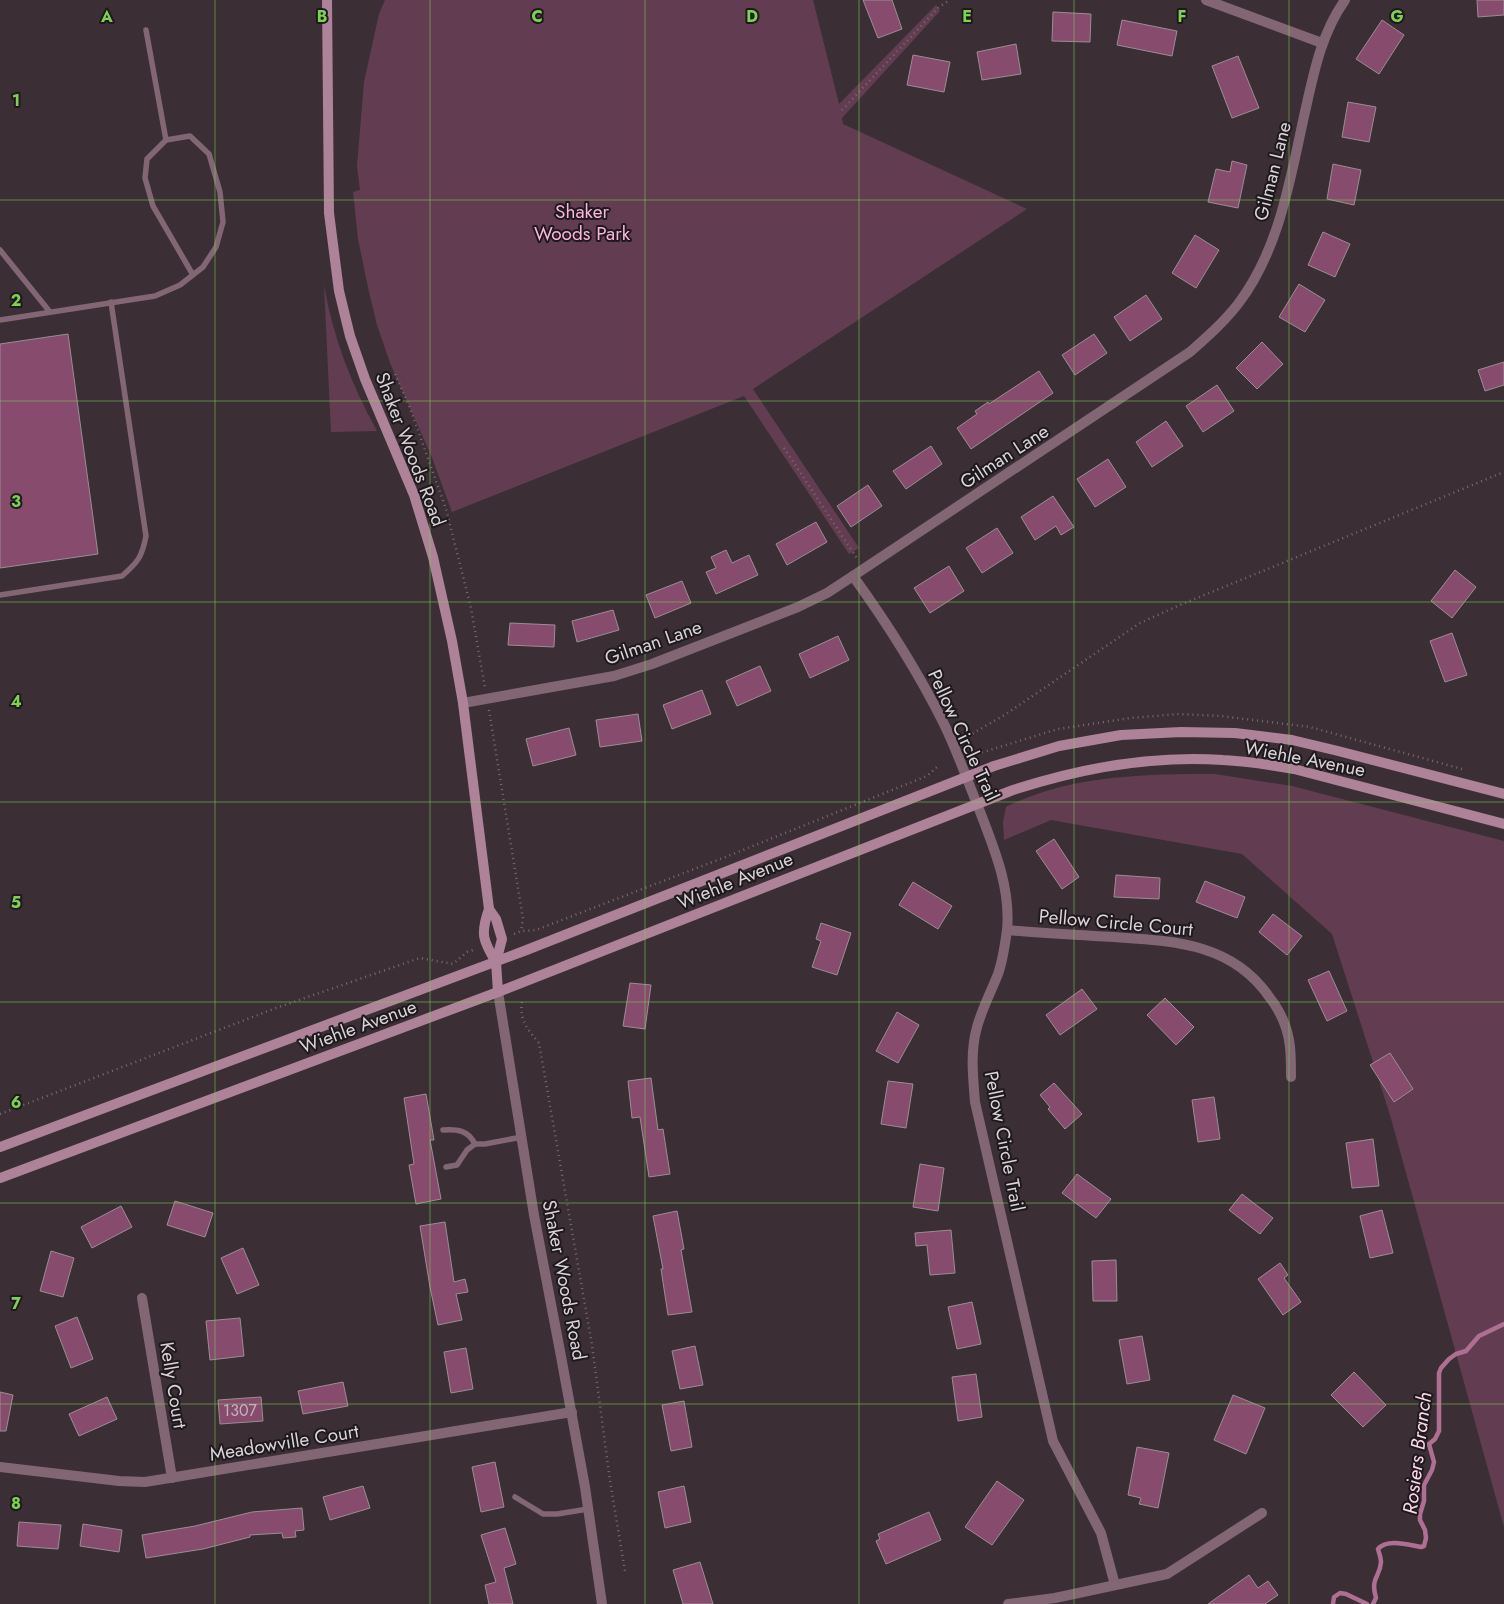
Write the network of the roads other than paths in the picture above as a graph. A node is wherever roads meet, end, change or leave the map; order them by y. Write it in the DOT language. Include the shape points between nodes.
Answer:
graph roads {
  1 [pos="327,0"];
  2 [pos="1206,0"];
  3 [pos="1345,0"];
  4 [pos="146,30"];
  5 [pos="1322,43"];
  6 [pos="166,140"];
  7 [pos="0,250"];
  8 [pos="193,275"];
  9 [pos="111,302"];
  10 [pos="50,312"];
  11 [pos="0,320"];
  12 [pos="853,576"];
  13 [pos="0,595"];
  14 [pos="463,703"];
  15 [pos="967,776"];
  16 [pos="1504,794"];
  17 [pos="977,804"];
  18 [pos="1504,824"];
  19 [pos="488,909"];
  20 [pos="1007,930"];
  21 [pos="496,962"];
  22 [pos="498,992"];
  23 [pos="1291,1077"];
  24 [pos="443,1130"];
  25 [pos="522,1137"];
  26 [pos="476,1144"];
  27 [pos="0,1147"];
  28 [pos="446,1167"];
  29 [pos="0,1178"];
  30 [pos="142,1298"];
  31 [pos="572,1412"];
  32 [pos="0,1467"];
  33 [pos="172,1478"];
  34 [pos="515,1497"];
  35 [pos="588,1510"];
  36 [pos="1262,1512"];
  37 [pos="1115,1585"];
  38 [pos="602,1604"];
  39 [pos="1008,1604"];
  1 -- 14 [label="main road, Shaker Woods Road" via="329,213 339,291 365,379 414,495 433,557"];
  2 -- 5 [label="street"];
  3 -- 5 [label="street, Gilman Lane"];
  4 -- 6 [label="lane"];
  5 -- 12 [label="street, Gilman Lane" via="1280,221 1268,253 1238,304 1190,352"];
  6 -- 8 [label="lane" via="147,158 145,178 153,206"];
  6 -- 8 [label="lane" via="190,136 209,154 220,192 223,222 216,247 203,267"];
  7 -- 10 [label="lane"];
  8 -- 9 [label="lane" via="155,296"];
  9 -- 10 [label="lane"];
  9 -- 13 [label="lane" via="146,536 143,552 122,576"];
  10 -- 11 [label="lane"];
  12 -- 14 [label="street, Gilman Lane" via="798,607 652,664 614,676"];
  12 -- 15 [label="street, Pellow Circle Trail" via="886,622 922,682"];
  14 -- 19 [label="main road, Shaker Woods Road"];
  15 -- 16 [label="main road, Wiehle Avenue" via="1025,756 1092,739 1173,732 1226,733 1292,740"];
  15 -- 17 [label="street, Pellow Circle Trail"];
  15 -- 21 [label="main road, Wiehle Avenue"];
  17 -- 18 [label="main road, Wiehle Avenue" via="1043,780 1106,766 1178,759 1223,760 1294,769"];
  17 -- 20 [label="street, Pellow Circle Trail" via="1006,888"];
  17 -- 22 [label="main road, Wiehle Avenue"];
  19 -- 21 [label="main road, Shaker Woods Road" via="483,927 486,946"];
  19 -- 21 [label="main road, Shaker Woods Road" via="496,919 502,940"];
  20 -- 23 [label="street, Pellow Circle Court" via="1161,940 1211,950 1231,960 1264,989 1278,1009 1290,1047"];
  20 -- 37 [label="street, Pellow Circle Trail" via="998,974 984,1005 972,1053 976,1102 1053,1441 1101,1533"];
  21 -- 22 [label="main road, Shaker Woods Road"];
  21 -- 27 [label="main road, Wiehle Avenue"];
  22 -- 25 [label="street, Shaker Woods Road"];
  22 -- 29 [label="main road, Wiehle Avenue"];
  24 -- 26 [label="lane" via="456,1129 467,1133"];
  25 -- 26 [label="lane"];
  25 -- 31 [label="street, Shaker Woods Road"];
  26 -- 28 [label="lane" via="467,1150 457,1165"];
  30 -- 33 [label="street, Kelly Court"];
  31 -- 33 [label="street, Meadowville Court"];
  31 -- 35 [label="street, Shaker Woods Road"];
  32 -- 33 [label="street, Meadowville Court" via="119,1481"];
  34 -- 35 [label="lane" via="543,1514"];
  35 -- 38 [label="street, Shaker Woods Road"];
  36 -- 37 [label="street" via="1167,1574"];
  37 -- 39 [label="street"];
}
